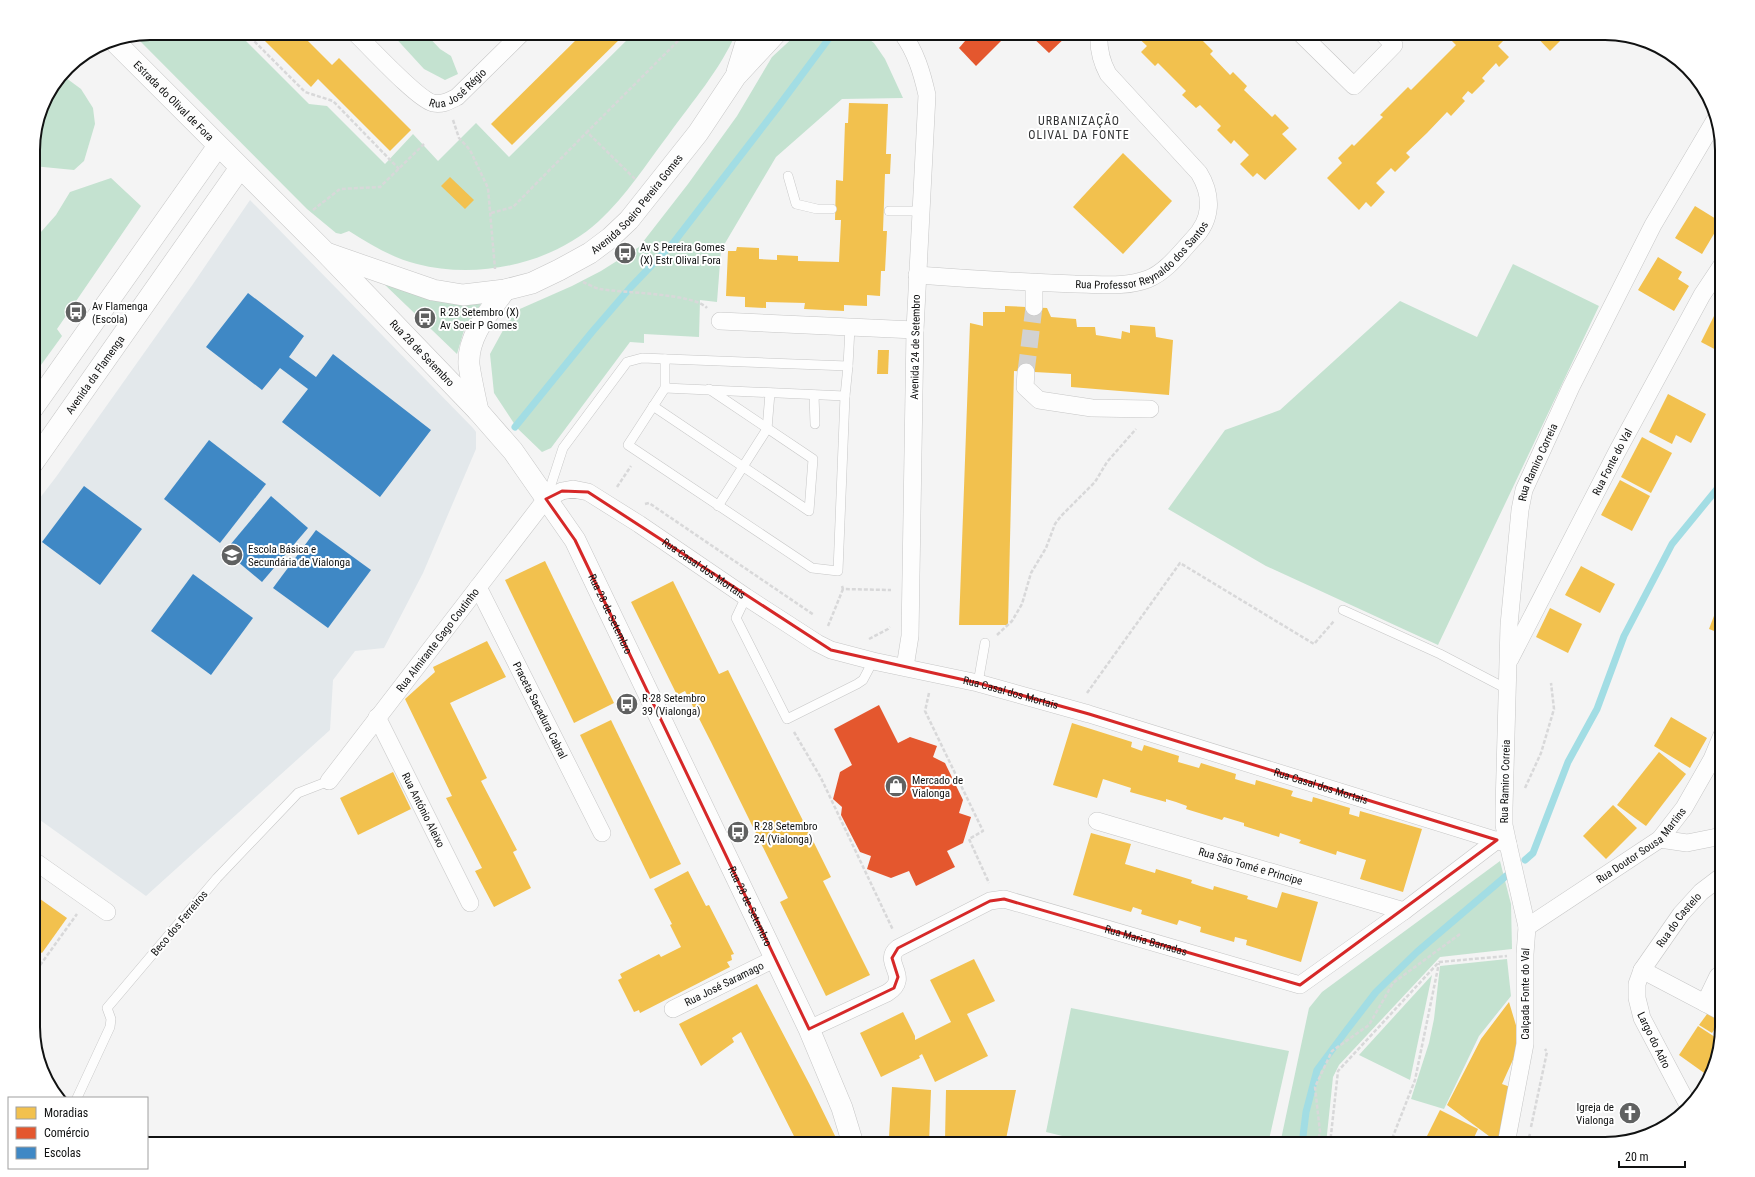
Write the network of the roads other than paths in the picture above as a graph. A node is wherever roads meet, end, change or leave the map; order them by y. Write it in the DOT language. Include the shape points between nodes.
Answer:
graph roads {
  1 [pos="362,40"];
  2 [pos="515,40"];
  3 [pos="747,40"];
  4 [pos="769,40"];
  5 [pos="907,40"];
  6 [pos="1099,40"];
  7 [pos="1307,40"];
  8 [pos="1389,40"];
  9 [pos="118,45"];
  10 [pos="736,76"];
  11 [pos="1712,125"];
  12 [pos="218,146"];
  13 [pos="240,168"];
  14 [pos="788,176"];
  15 [pos="832,209"];
  16 [pos="889,211"];
  17 [pos="921,211"];
  18 [pos="325,252"];
  19 [pos="917,275"];
  20 [pos="1715,276"];
  21 [pos="1034,282"];
  22 [pos="505,290"];
  23 [pos="1034,308"];
  24 [pos="720,321"];
  25 [pos="850,327"];
  26 [pos="915,330"];
  27 [pos="665,359"];
  28 [pos="848,366"];
  29 [pos="1026,372"];
  30 [pos="665,388"];
  31 [pos="710,390"];
  32 [pos="770,393"];
  33 [pos="814,395"];
  34 [pos="845,396"];
  35 [pos="40,398"];
  36 [pos="653,406"];
  37 [pos="1150,409"];
  38 [pos="478,411"];
  39 [pos="815,424"];
  40 [pos="767,429"];
  41 [pos="40,453"];
  42 [pos="743,467"];
  43 [pos="546,499"];
  44 [pos="718,506"];
  45 [pos="478,587"];
  46 [pos="746,598"];
  47 [pos="1343,610"];
  48 [pos="985,643"];
  49 [pos="873,661"];
  50 [pos="1508,663"];
  51 [pos="905,668"];
  52 [pos="978,684"];
  53 [pos="1507,689"];
  54 [pos="377,717"];
  55 [pos="1715,752"];
  56 [pos="329,781"];
  57 [pos="1097,821"];
  58 [pos="602,833"];
  59 [pos="1715,837"];
  60 [pos="1660,839"];
  61 [pos="1503,842"];
  62 [pos="40,865"];
  63 [pos="1715,880"];
  64 [pos="470,903"];
  65 [pos="1404,911"];
  66 [pos="106,912"];
  67 [pos="1527,927"];
  68 [pos="776,958"];
  69 [pos="1642,970"];
  70 [pos="1715,982"];
  71 [pos="1705,1003"];
  72 [pos="1715,1008"];
  73 [pos="673,1009"];
  74 [pos="809,1029"];
  75 [pos="77,1097"];
  76 [pos="1686,1102"];
  77 [pos="851,1137"];
  78 [pos="1507,1137"];
  1 -- 2 [label="street, Rua José Régio" via="420,96 433,103 446,103 457,97"];
  3 -- 10 [label="street, Avenida Soeiro Pereira Gomes"];
  4 -- 10 [label="street, Avenida Soeiro Pereira Gomes"];
  5 -- 17 [label="street, Avenida 24 de Setembro" via="920,66 927,95"];
  6 -- 21 [label="street, Rua Professor Reynaldo dos Santos" via="1102,64 1108,74 1205,182 1208,213 1201,231 1160,272 1149,279 1127,285"];
  7 -- 8 [label="street" via="1354,86 1394,45"];
  9 -- 12 [label="street, Estrada do Olival de Fora"];
  10 -- 22 [label="street, Avenida Soeiro Pereira Gomes" via="698,133 629,220 610,238 590,253 559,270 532,283"];
  11 -- 50 [label="street, Rua Ramiro Correia" via="1653,225 1571,387 1524,490 1509,617"];
  12 -- 13 [label="street, Estrada do Olival de Fora"];
  12 -- 35 [label="street"];
  13 -- 18 [label="street, Rua 28 de Setembro"];
  13 -- 41 [label="street, Avenida da Flamenga"];
  14 -- 15 [label="lane" via="796,204 817,209"];
  16 -- 17 [label="lane"];
  17 -- 19 [label="street, Avenida 24 de Setembro"];
  18 -- 22 [label="street, Avenida Soeiro Pereira Gomes" via="433,290 463,294"];
  18 -- 38 [label="street, Rua 28 de Setembro"];
  19 -- 21 [label="street, Rua Professor Reynaldo dos Santos"];
  19 -- 26 [label="street, Avenida 24 de Setembro"];
  20 -- 50 [label="street, Rua Fonte do Val" via="1618,450"];
  21 -- 23 [label="street"];
  22 -- 38 [label="street" via="481,324 472,346 469,365"];
  24 -- 25 [label="street"];
  25 -- 26 [label="street"];
  25 -- 28 [label="lane"];
  26 -- 51 [label="street, Avenida 24 de Setembro" via="910,636"];
  27 -- 28 [label="lane"];
  27 -- 30 [label="lane"];
  27 -- 43 [label="lane" via="642,358 627,362 564,448"];
  28 -- 34 [label="lane"];
  29 -- 37 [label="street" via="1025,387 1039,400 1092,408"];
  30 -- 31 [label="lane"];
  30 -- 36 [label="lane"];
  31 -- 32 [label="lane"];
  31 -- 40 [label="lane"];
  32 -- 33 [label="lane"];
  32 -- 40 [label="lane"];
  33 -- 34 [label="lane"];
  33 -- 39 [label="lane"];
  34 -- 44 [label="lane" via="838,571 812,568"];
  36 -- 42 [label="lane"];
  36 -- 44 [label="lane" via="628,445"];
  38 -- 43 [label="street, Rua 28 de Setembro" via="513,451"];
  40 -- 42 [label="lane"];
  40 -- 42 [label="lane" via="813,459 809,510"];
  42 -- 44 [label="lane"];
  43 -- 45 [label="street, Rua Almirante Gago Coutinho"];
  43 -- 46 [label="street, Rua Casal dos Mortais" via="573,489 588,492"];
  43 -- 68 [label="street, Rua 28 de Setembro" via="575,540"];
  45 -- 54 [label="street, Rua Almirante Gago Coutinho"];
  45 -- 58 [label="street, Praceta Sacadura Cabral"];
  46 -- 49 [label="street, Rua Casal dos Mortais" via="830,650"];
  46 -- 49 [label="lane" via="736,618 787,719 863,680"];
  47 -- 53 [label="lane" via="1440,654"];
  48 -- 52 [label="lane"];
  49 -- 51 [label="street, Rua Casal dos Mortais"];
  50 -- 53 [label="street, Rua Ramiro Correia"];
  51 -- 52 [label="street, Rua Casal dos Mortais"];
  52 -- 61 [label="street, Rua Casal dos Mortais" via="1075,710"];
  53 -- 61 [label="street, Rua Ramiro Correia"];
  54 -- 56 [label="street, Rua Almirante Gago Coutinho"];
  54 -- 64 [label="street, Rua António Aleixo"];
  55 -- 60 [label="street, Rua Doutor Sousa Martins" via="1684,808"];
  56 -- 75 [label="lane, Beco dos Ferreiros" via="298,793 217,878 107,1008 111,1019 110,1027"];
  57 -- 65 [label="street, Rua São Tomé e Principe"];
  59 -- 60 [label="street" via="1687,843"];
  60 -- 67 [label="street, Rua Doutor Sousa Martins"];
  61 -- 65 [label="street, Rua Maria Barradas"];
  61 -- 67 [label="street, Calçada Fonte do Val"];
  62 -- 66 [label="street"];
  63 -- 69 [label="street, Rua do Castelo" via="1693,899"];
  65 -- 74 [label="street, Rua Maria Barradas" via="1300,985 1011,900 997,899 896,949 892,955 898,977 894,988"];
  67 -- 78 [label="street, Calçada Fonte do Val" via="1525,1044"];
  68 -- 73 [label="street, Rua José Saramago"];
  68 -- 74 [label="street, Rua 28 de Setembro"];
  69 -- 71 [label="street"];
  69 -- 76 [label="street, Largo do Adro" via="1636,991 1639,1012"];
  70 -- 71 [label="street"];
  71 -- 72 [label="street"];
  74 -- 77 [label="street, Rua 28 de Setembro" via="842,1108"];
}
